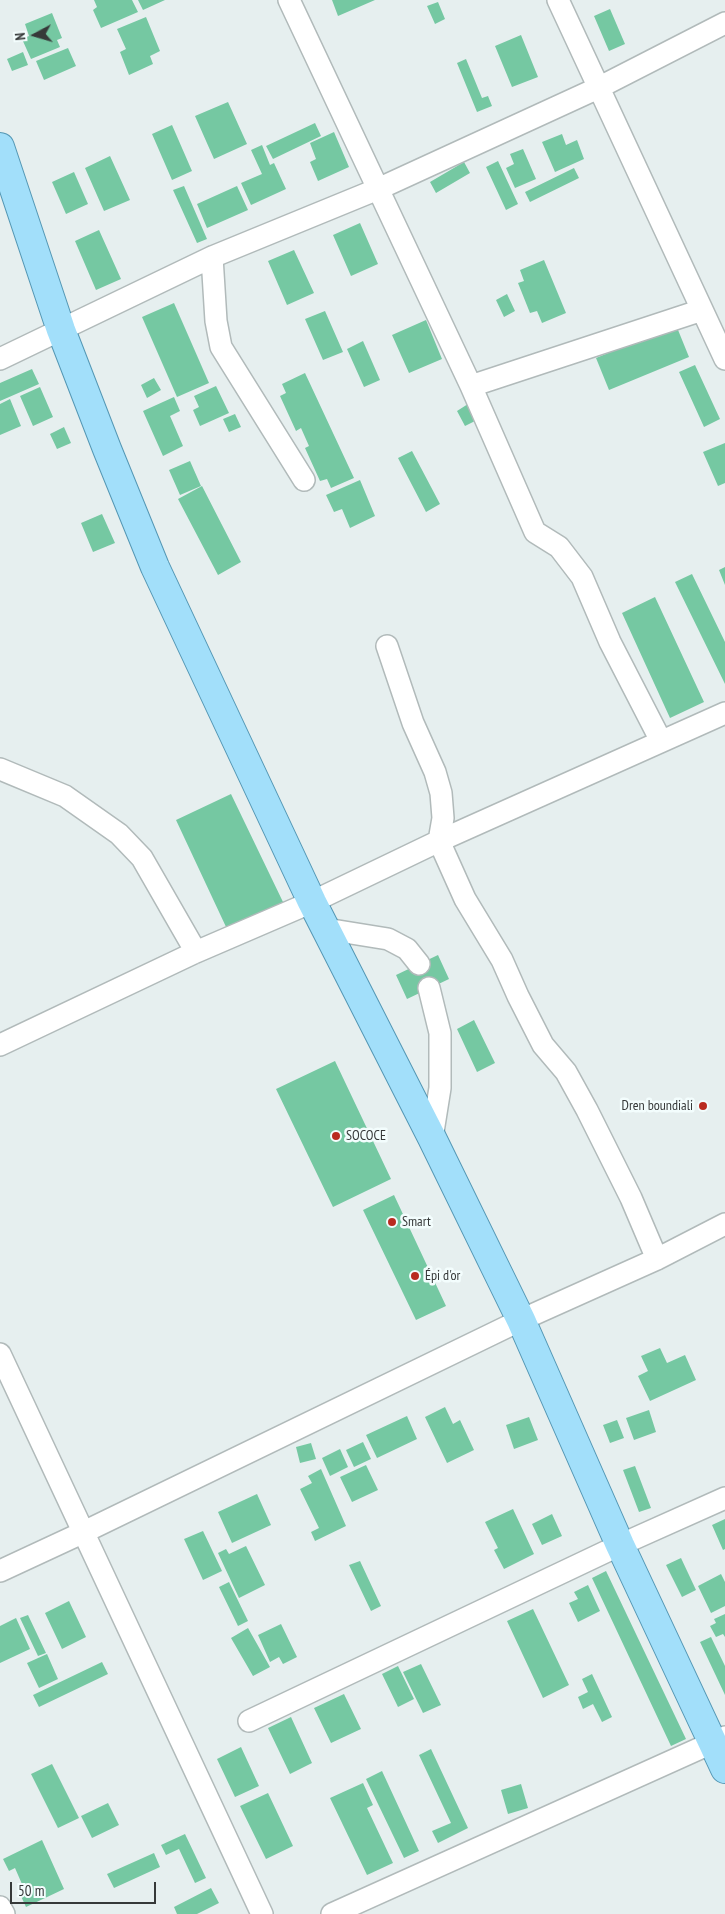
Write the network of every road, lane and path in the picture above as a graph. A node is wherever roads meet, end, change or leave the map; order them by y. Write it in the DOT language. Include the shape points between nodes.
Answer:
graph roads {
  1 [pos="289,0"];
  2 [pos="558,0"];
  3 [pos="725,24"];
  4 [pos="598,88"];
  5 [pos="0,148"];
  6 [pos="378,189"];
  7 [pos="212,257"];
  8 [pos="702,310"];
  9 [pos="61,330"];
  10 [pos="0,358"];
  11 [pos="725,359"];
  12 [pos="471,386"];
  13 [pos="304,480"];
  14 [pos="387,646"];
  15 [pos="725,713"];
  16 [pos="660,741"];
  17 [pos="0,769"];
  18 [pos="439,841"];
  19 [pos="312,902"];
  20 [pos="326,929"];
  21 [pos="196,952"];
  22 [pos="419,964"];
  23 [pos="429,988"];
  24 [pos="0,1045"];
  25 [pos="432,1138"];
  26 [pos="725,1224"];
  27 [pos="657,1259"];
  28 [pos="521,1320"];
  29 [pos="0,1354"];
  30 [pos="725,1498"];
  31 [pos="84,1532"];
  32 [pos="620,1545"];
  33 [pos="0,1571"];
  34 [pos="249,1721"];
  35 [pos="719,1740"];
  36 [pos="725,1769"];
  37 [pos="0,1907"];
  38 [pos="4,1914"];
  39 [pos="262,1914"];
  40 [pos="332,1914"];
  1 -- 6 [label="street"];
  2 -- 4 [label="street"];
  3 -- 4 [label="street"];
  4 -- 6 [label="street"];
  4 -- 8 [label="street"];
  5 -- 9 [label="main road"];
  6 -- 7 [label="street"];
  6 -- 12 [label="street"];
  7 -- 9 [label="street"];
  7 -- 13 [label="street" via="221,347"];
  8 -- 11 [label="street"];
  8 -- 12 [label="street"];
  9 -- 10 [label="street"];
  9 -- 19 [label="main road" via="155,566"];
  12 -- 16 [label="street" via="534,532 559,547 582,577 610,642"];
  14 -- 18 [label="street" via="441,793 443,818"];
  15 -- 16 [label="street"];
  16 -- 18 [label="street"];
  17 -- 21 [label="street" via="65,796 119,834 142,858"];
  18 -- 19 [label="street"];
  18 -- 27 [label="street" via="465,899 502,960 542,1045 566,1072 587,1110"];
  19 -- 20 [label="main road"];
  19 -- 21 [label="street"];
  20 -- 22 [label="street" via="388,939 407,949"];
  20 -- 25 [label="main road"];
  21 -- 24 [label="street"];
  23 -- 25 [label="street" via="440,1033 440,1088"];
  25 -- 28 [label="main road"];
  26 -- 27 [label="street"];
  27 -- 28 [label="street"];
  28 -- 31 [label="street"];
  28 -- 32 [label="main road"];
  29 -- 31 [label="street"];
  30 -- 32 [label="street"];
  31 -- 33 [label="street"];
  31 -- 39 [label="street"];
  32 -- 34 [label="street"];
  32 -- 35 [label="main road"];
  35 -- 36 [label="main road"];
  35 -- 40 [label="street"];
  37 -- 38 [label="street"];
}
